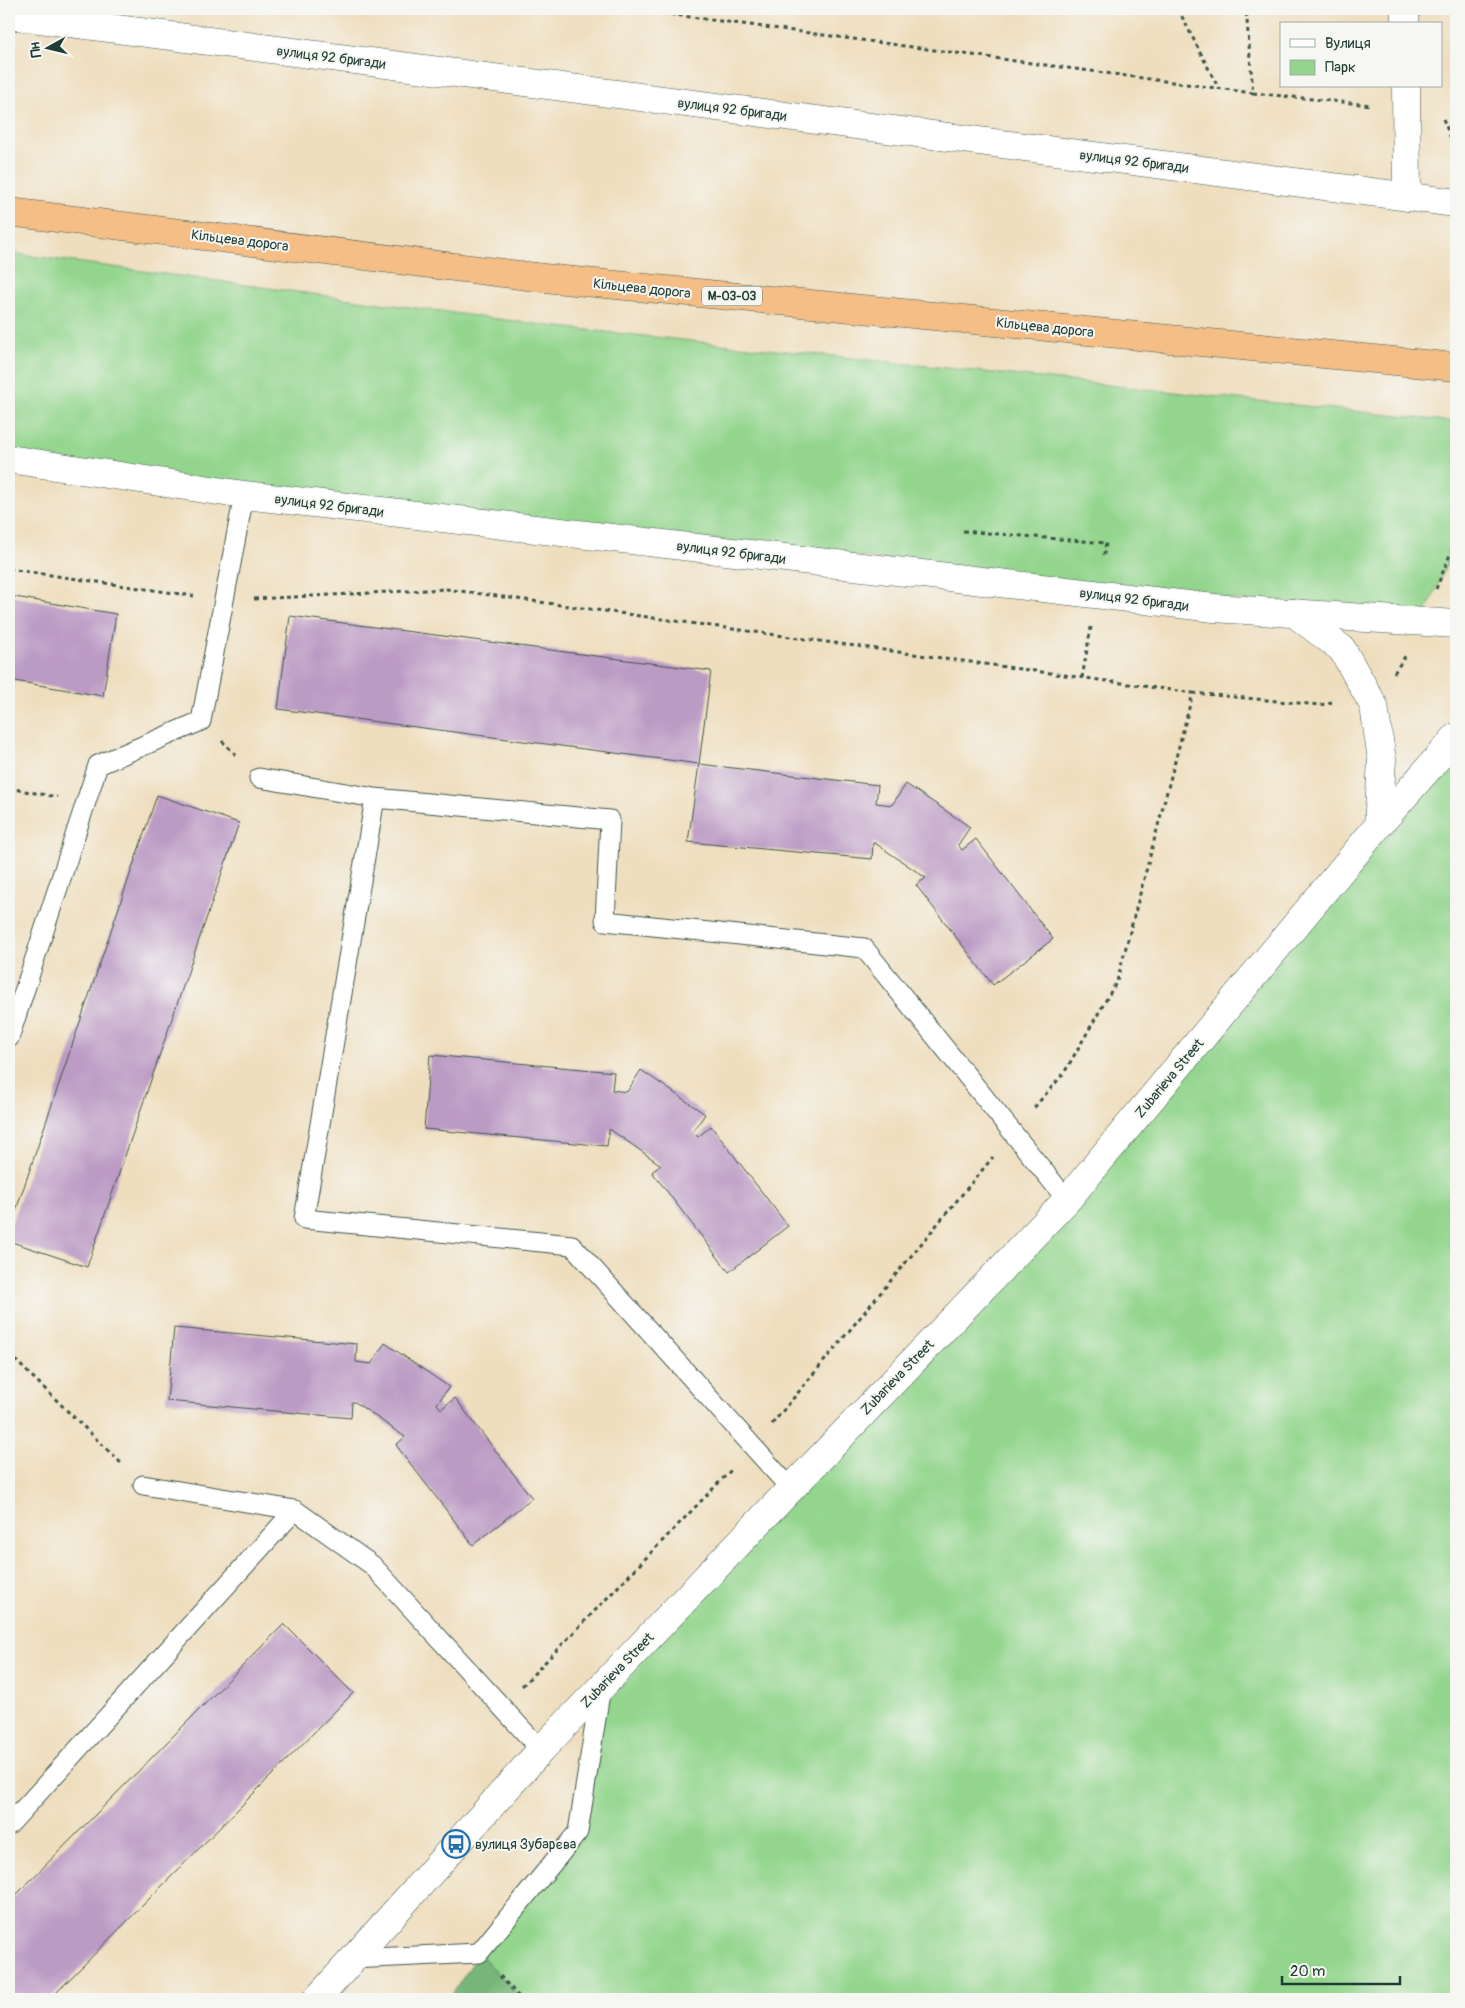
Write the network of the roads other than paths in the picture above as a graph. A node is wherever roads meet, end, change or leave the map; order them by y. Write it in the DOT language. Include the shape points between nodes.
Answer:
graph roads {
  1 [pos="1405,9"];
  2 [pos="9,15"];
  3 [pos="1405,22"];
  4 [pos="1406,88"];
  5 [pos="1407,197"];
  6 [pos="1456,203"];
  7 [pos="9,212"];
  8 [pos="1456,367"];
  9 [pos="9,459"];
  10 [pos="244,495"];
  11 [pos="1294,613"];
  12 [pos="1456,624"];
  13 [pos="1456,737"];
  14 [pos="259,778"];
  15 [pos="375,798"];
  16 [pos="1378,826"];
  17 [pos="9,1038"];
  18 [pos="1067,1200"];
  19 [pos="143,1485"];
  20 [pos="791,1488"];
  21 [pos="295,1510"];
  22 [pos="601,1687"];
  23 [pos="541,1750"];
  24 [pos="9,1825"];
  25 [pos="352,1960"];
  26 [pos="317,1999"];
  1 -- 3 [label="street"];
  2 -- 5 [label="street, вулиця 92 бригади"];
  4 -- 5 [label="street"];
  5 -- 6 [label="street, вулиця 92 бригади"];
  7 -- 8 [label="highway, Кільцева дорога / М-03-03" via="544,278"];
  9 -- 10 [label="street, вулиця 92 бригади"];
  10 -- 11 [label="street, вулиця 92 бригади" via="1214,608"];
  10 -- 17 [label="lane" via="201,721 98,765"];
  11 -- 12 [label="street, вулиця 92 бригади"];
  11 -- 16 [label="street" via="1342,649 1374,706 1382,760"];
  13 -- 16 [label="street, Zubarieva Street"];
  14 -- 15 [label="lane"];
  15 -- 18 [label="lane" via="610,820 605,921 864,948"];
  15 -- 20 [label="lane" via="304,1219 572,1245"];
  16 -- 18 [label="street, Zubarieva Street"];
  18 -- 20 [label="street, Zubarieva Street"];
  19 -- 21 [label="lane"];
  20 -- 22 [label="street, Zubarieva Street"];
  21 -- 23 [label="lane" via="372,1565"];
  21 -- 24 [label="lane"];
  22 -- 23 [label="street, Zubarieva Street"];
  22 -- 25 [label="lane" via="578,1832 479,1953"];
  23 -- 25 [label="street, Zubarieva Street"];
  25 -- 26 [label="street, Zubarieva Street"];
}
